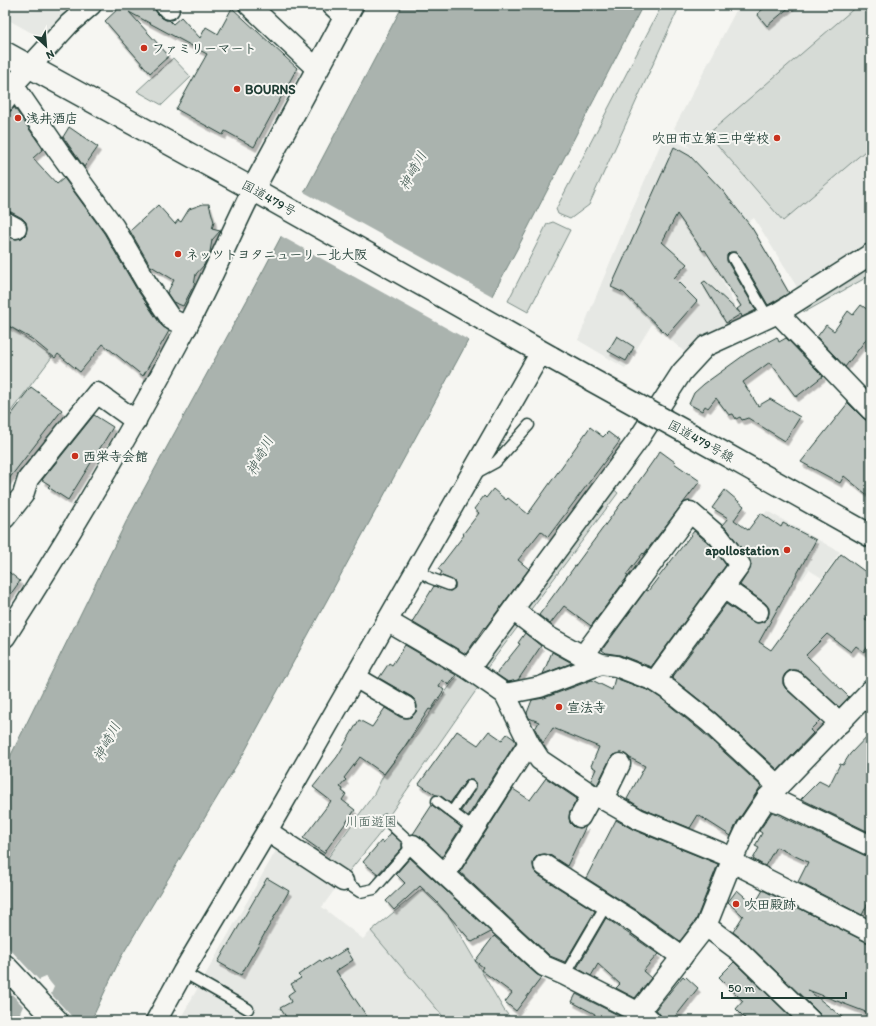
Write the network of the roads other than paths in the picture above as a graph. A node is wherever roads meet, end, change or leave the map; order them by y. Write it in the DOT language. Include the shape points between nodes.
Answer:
graph roads {
  1 [pos="91,5"];
  2 [pos="248,5"];
  3 [pos="343,9"];
  4 [pos="5,53"];
  5 [pos="30,67"];
  6 [pos="317,69"];
  7 [pos="9,93"];
  8 [pos="256,191"];
  9 [pos="733,258"];
  10 [pos="868,261"];
  11 [pos="773,316"];
  12 [pos="187,327"];
  13 [pos="541,352"];
  14 [pos="871,410"];
  15 [pos="136,421"];
  16 [pos="528,425"];
  17 [pos="471,476"];
  18 [pos="5,518"];
  19 [pos="871,536"];
  20 [pos="417,569"];
  21 [pos="449,585"];
  22 [pos="724,588"];
  23 [pos="513,610"];
  24 [pos="758,612"];
  25 [pos="387,621"];
  26 [pos="5,637"];
  27 [pos="592,660"];
  28 [pos="469,669"];
  29 [pos="355,677"];
  30 [pos="794,680"];
  31 [pos="655,681"];
  32 [pos="505,694"];
  33 [pos="869,696"];
  34 [pos="406,707"];
  35 [pos="840,723"];
  36 [pos="529,743"];
  37 [pos="620,764"];
  38 [pos="470,786"];
  39 [pos="773,792"];
  40 [pos="597,797"];
  41 [pos="437,801"];
  42 [pos="452,812"];
  43 [pos="580,817"];
  44 [pos="386,820"];
  45 [pos="474,829"];
  46 [pos="267,831"];
  47 [pos="413,844"];
  48 [pos="871,846"];
  49 [pos="733,858"];
  50 [pos="544,865"];
  51 [pos="445,874"];
  52 [pos="343,880"];
  53 [pos="606,905"];
  54 [pos="706,926"];
  55 [pos="871,932"];
  56 [pos="682,956"];
  57 [pos="5,966"];
  58 [pos="183,972"];
  59 [pos="565,975"];
  60 [pos="248,1009"];
  61 [pos="798,1017"];
  62 [pos="641,1018"];
  63 [pos="57,1021"];
  64 [pos="156,1021"];
  1 -- 5 [label="street" via="69,24"];
  2 -- 6 [label="street"];
  3 -- 6 [label="main road"];
  4 -- 5 [label="main road, 国道479号"];
  5 -- 7 [label="street"];
  5 -- 8 [label="main road, 国道479号"];
  6 -- 8 [label="main road"];
  7 -- 12 [label="street" via="59,152 114,227 171,319"];
  8 -- 12 [label="street"];
  8 -- 13 [label="main road, 国道479号"];
  9 -- 11 [label="lane"];
  10 -- 11 [label="street"];
  11 -- 14 [label="street"];
  11 -- 23 [label="street" via="706,346 682,372 638,440"];
  12 -- 15 [label="street"];
  13 -- 17 [label="street"];
  13 -- 19 [label="main road, 国道479号線, bridge"];
  15 -- 18 [label="street" via="97,392 28,479 23,495"];
  15 -- 26 [label="street"];
  16 -- 17 [label="lane" via="496,462"];
  17 -- 20 [label="street"];
  20 -- 21 [label="lane" via="430,578"];
  20 -- 25 [label="street"];
  22 -- 24 [label="street"];
  22 -- 27 [label="street" via="740,565 719,537 690,512"];
  22 -- 31 [label="street"];
  23 -- 27 [label="street" via="548,636"];
  23 -- 28 [label="street"];
  25 -- 28 [label="street"];
  25 -- 29 [label="street"];
  27 -- 31 [label="street"];
  27 -- 32 [label="street" via="540,687"];
  28 -- 32 [label="street"];
  29 -- 34 [label="street"];
  29 -- 46 [label="street"];
  30 -- 35 [label="street"];
  31 -- 39 [label="street" via="709,722"];
  32 -- 36 [label="street"];
  33 -- 35 [label="street"];
  35 -- 39 [label="street"];
  36 -- 40 [label="street" via="540,760"];
  36 -- 45 [label="street"];
  37 -- 40 [label="street"];
  38 -- 42 [label="lane"];
  39 -- 48 [label="street" via="784,804"];
  39 -- 49 [label="street" via="747,828"];
  40 -- 43 [label="street"];
  40 -- 49 [label="street" via="638,819"];
  41 -- 42 [label="lane"];
  42 -- 45 [label="lane"];
  44 -- 47 [label="lane"];
  45 -- 51 [label="street"];
  46 -- 52 [label="street"];
  46 -- 58 [label="street"];
  47 -- 51 [label="street"];
  47 -- 52 [label="lane" via="374,889 360,892"];
  49 -- 54 [label="street"];
  49 -- 55 [label="street" via="738,865"];
  50 -- 53 [label="street"];
  51 -- 59 [label="street" via="544,966"];
  53 -- 56 [label="street"];
  53 -- 59 [label="lane"];
  54 -- 56 [label="street"];
  54 -- 61 [label="street" via="738,950"];
  56 -- 62 [label="street"];
  57 -- 63 [label="main road"];
  58 -- 60 [label="lane"];
  58 -- 64 [label="street"];
  59 -- 62 [label="street"];
}
